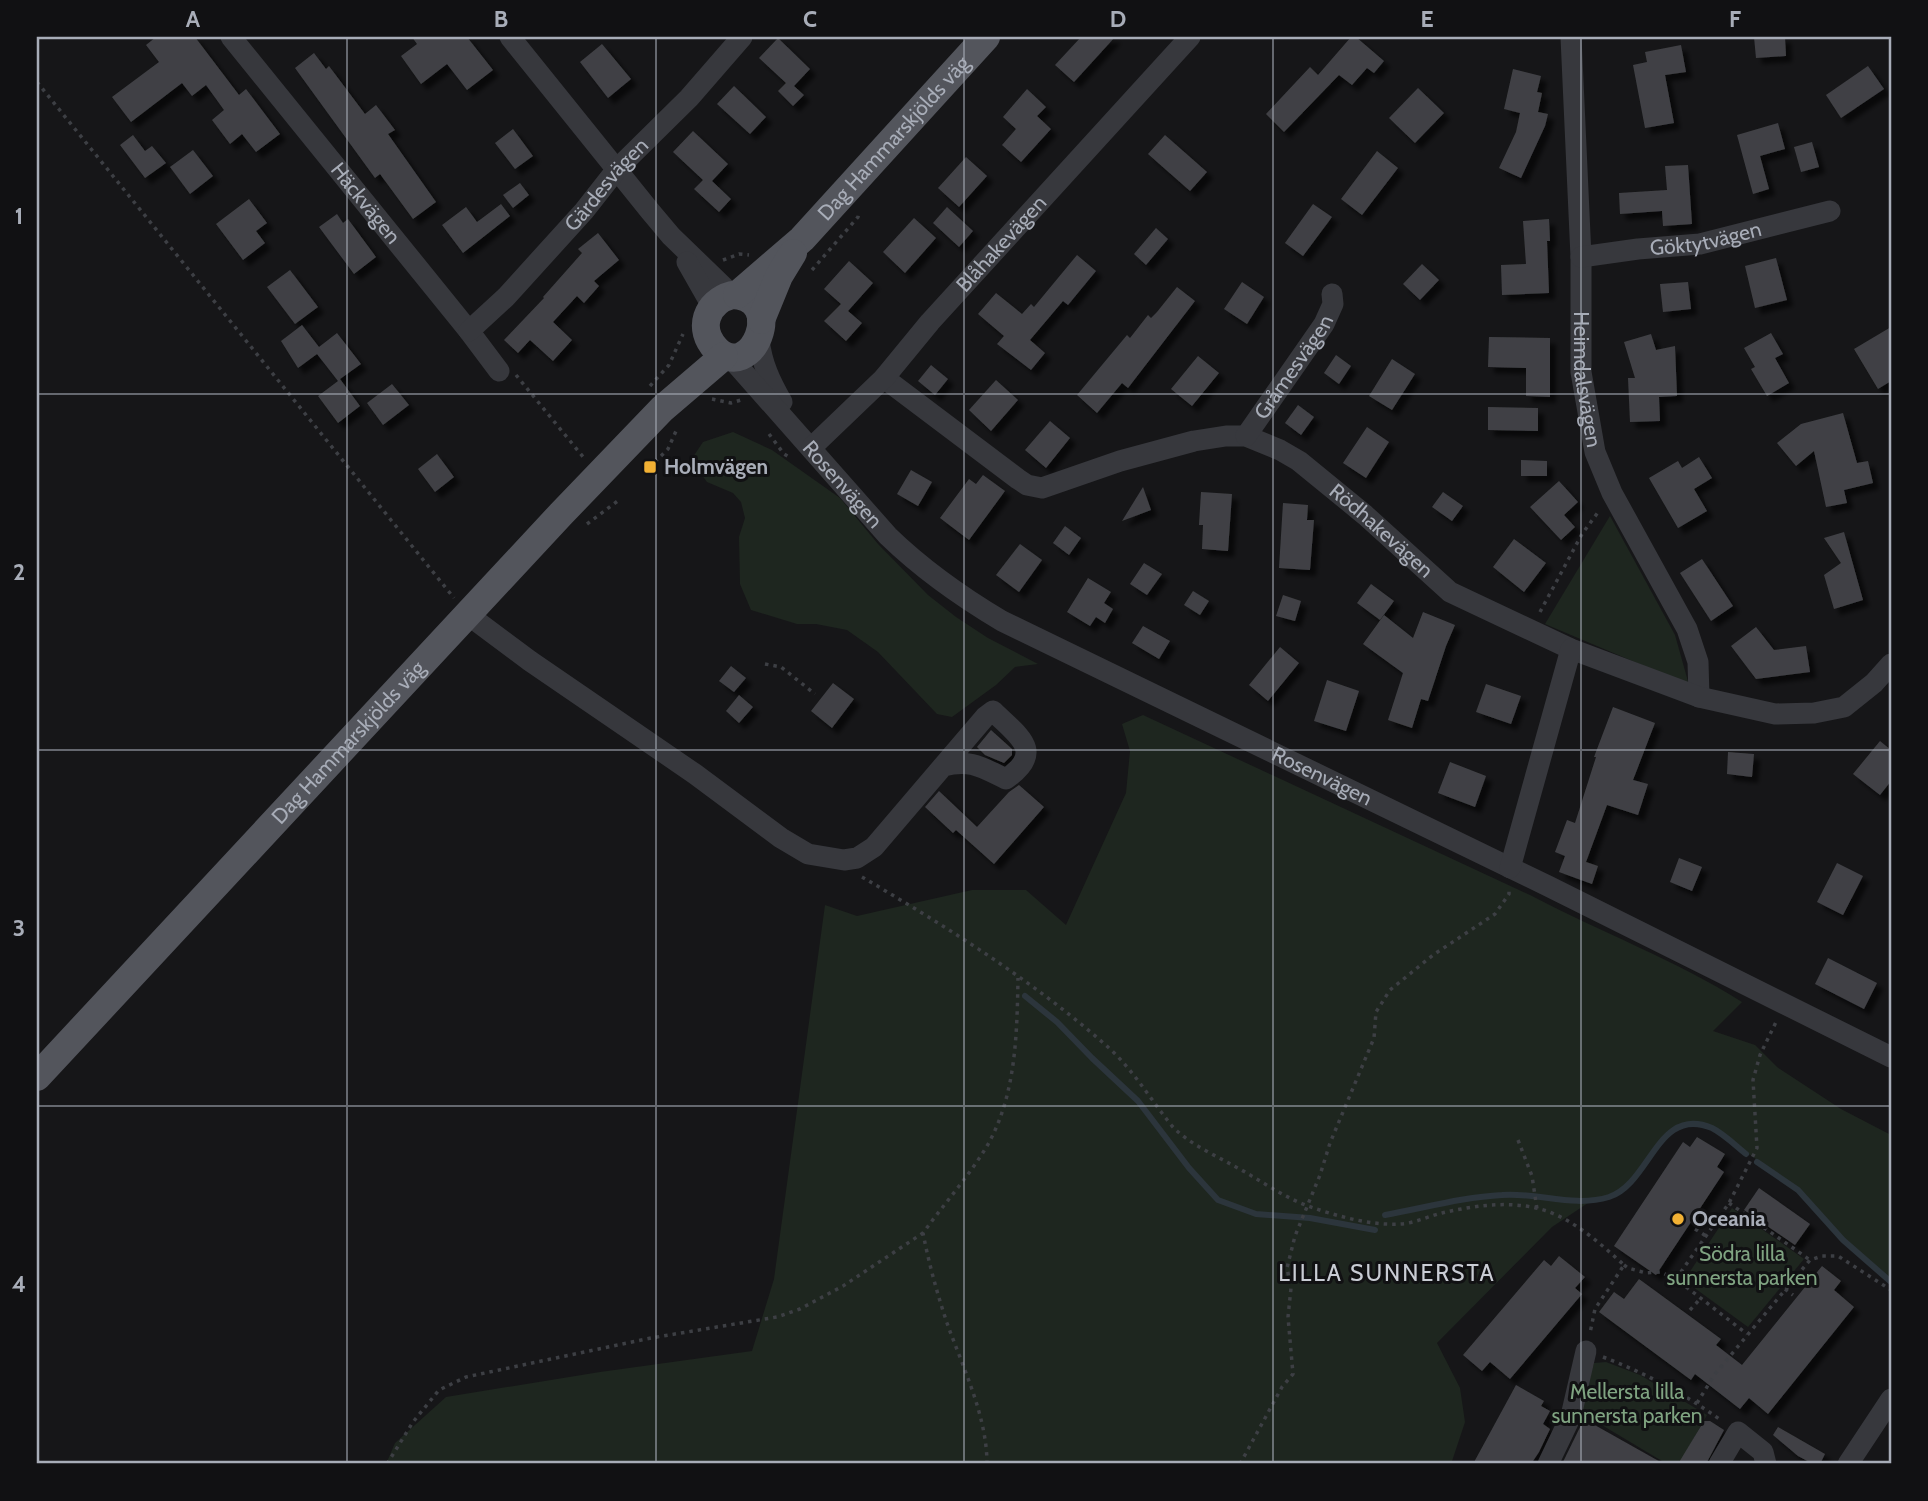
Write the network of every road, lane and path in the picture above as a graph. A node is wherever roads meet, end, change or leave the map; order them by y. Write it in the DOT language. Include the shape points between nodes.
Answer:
graph roads {
  1 [pos="231,37"];
  2 [pos="510,37"];
  3 [pos="742,37"];
  4 [pos="986,37"];
  5 [pos="1190,37"];
  6 [pos="1571,37"];
  7 [pos="37,82"];
  8 [pos="617,169"];
  9 [pos="1830,211"];
  10 [pos="802,239"];
  11 [pos="1581,257"];
  12 [pos="1332,294"];
  13 [pos="727,299"];
  14 [pos="760,330"];
  15 [pos="469,331"];
  16 [pos="721,350"];
  17 [pos="499,371"];
  18 [pos="884,378"];
  19 [pos="1246,436"];
  20 [pos="805,439"];
  21 [pos="585,460"];
  22 [pos="1612,494"];
  23 [pos="462,607"];
  24 [pos="1530,630"];
  25 [pos="1570,649"];
  26 [pos="765,664"];
  27 [pos="1891,664"];
  28 [pos="815,694"];
  29 [pos="1699,697"];
  30 [pos="943,766"];
  31 [pos="827,857"];
  32 [pos="1510,868"];
  33 [pos="1018,978"];
  34 [pos="1780,1015"];
  35 [pos="1891,1057"];
  36 [pos="37,1077"];
  37 [pos="1518,1140"];
  38 [pos="1729,1203"];
  39 [pos="1309,1206"];
  40 [pos="1537,1209"];
  41 [pos="1695,1228"];
  42 [pos="923,1233"];
  43 [pos="1706,1236"];
  44 [pos="1810,1260"];
  45 [pos="1624,1265"];
  46 [pos="1676,1279"];
  47 [pos="1785,1289"];
  48 [pos="1891,1290"];
  49 [pos="1793,1296"];
  50 [pos="1700,1299"];
  51 [pos="1690,1310"];
  52 [pos="1747,1334"];
  53 [pos="1586,1351"];
  54 [pos="1891,1399"];
  55 [pos="1697,1403"];
  56 [pos="1738,1432"];
  57 [pos="387,1464"];
  58 [pos="987,1464"];
  59 [pos="1240,1464"];
  60 [pos="1548,1464"];
  61 [pos="1719,1464"];
  62 [pos="1766,1464"];
  63 [pos="1848,1464"];
  1 -- 15 [label="street, Häckvägen"];
  2 -- 8 [label="street"];
  3 -- 8 [label="street, Gärdesvägen"];
  4 -- 10 [label="main road, Dag Hammarskjölds väg"];
  5 -- 18 [label="street, Blåhakevägen"];
  6 -- 11 [label="street, Heimdalsvägen"];
  7 -- 23 [label="path"];
  8 -- 13 [label="street"];
  8 -- 15 [label="street, Gärdesvägen" via="575,222"];
  9 -- 11 [label="street, Göktytvägen" via="1700,244"];
  10 -- 13 [label="main road, Dag Hammarskjölds väg"];
  10 -- 14 [label="main road, Dag Hammarskjölds väg" via="779,276"];
  11 -- 22 [label="street, Heimdalsvägen" via="1581,372 1595,452"];
  12 -- 19 [label="street, Gråmesvägen" via="1333,304 1324,324"];
  13 -- 14 [label="main road" via="754,305"];
  13 -- 16 [label="main road, Dag Hammarskjölds väg" via="706,316"];
  14 -- 16 [label="main road, Dag Hammarskjölds väg" via="752,348 740,356"];
  14 -- 20 [label="street, Rosenvägen" via="761,359 768,377"];
  15 -- 17 [label="street, Häckvägen"];
  16 -- 20 [label="street, Rosenvägen"];
  16 -- 23 [label="main road, Dag Hammarskjölds väg"];
  17 -- 21 [label="path" via="512,371 520,378"];
  18 -- 19 [label="street, Rödhakevägen" via="1034,488 1194,441"];
  18 -- 20 [label="street, Blåhakevägen"];
  19 -- 24 [label="street, Rödhakevägen" via="1299,461 1450,592"];
  20 -- 32 [label="street, Rosenvägen" via="913,561 970,602"];
  22 -- 24 [label="path" via="1582,534"];
  22 -- 29 [label="street, Heimdalsvägen" via="1687,629 1698,662"];
  23 -- 31 [label="street" via="530,661 781,838 808,853"];
  23 -- 36 [label="main road, Dag Hammarskjölds väg"];
  24 -- 25 [label="street, Rödhakevägen"];
  25 -- 29 [label="street, Rödhakevägen"];
  25 -- 32 [label="street"];
  26 -- 28 [label="path" via="781,667"];
  27 -- 29 [label="street, Rödhakevägen" via="1844,707 1814,713 1775,713"];
  30 -- 31 [label="street" via="874,847 857,858"];
  31 -- 33 [label="path" via="934,919"];
  32 -- 35 [label="street, Rosenvägen"];
  32 -- 39 [label="path" via="1509,894 1495,914 1433,955 1391,990 1376,1013 1374,1038"];
  33 -- 39 [label="path" via="1111,1050 1174,1128 1204,1151"];
  33 -- 42 [label="path" via="1010,1089 988,1145"];
  34 -- 38 [label="path" via="1753,1080 1757,1147"];
  37 -- 40 [label="path" via="1532,1176"];
  38 -- 43 [label="path"];
  38 -- 44 [label="path"];
  39 -- 40 [label="path" via="1364,1221 1402,1224 1501,1204"];
  39 -- 59 [label="path" via="1287,1268 1293,1374"];
  40 -- 45 [label="path" via="1588,1234"];
  41 -- 43 [label="path"];
  42 -- 57 [label="path" via="843,1286 777,1317 467,1377 439,1390"];
  42 -- 58 [label="path" via="972,1388"];
  43 -- 46 [label="path"];
  44 -- 47 [label="path"];
  44 -- 48 [label="path" via="1838,1256"];
  45 -- 46 [label="path"];
  45 -- 53 [label="path" via="1595,1309"];
  46 -- 50 [label="path"];
  47 -- 49 [label="path"];
  47 -- 52 [label="path"];
  50 -- 51 [label="path"];
  50 -- 52 [label="path"];
  52 -- 55 [label="path"];
  53 -- 55 [label="path" via="1640,1372"];
  53 -- 60 [label="street" via="1571,1416"];
  54 -- 63 [label="street"];
  55 -- 56 [label="path"];
  56 -- 61 [label="street"];
  56 -- 62 [label="street" via="1763,1452"];
}
